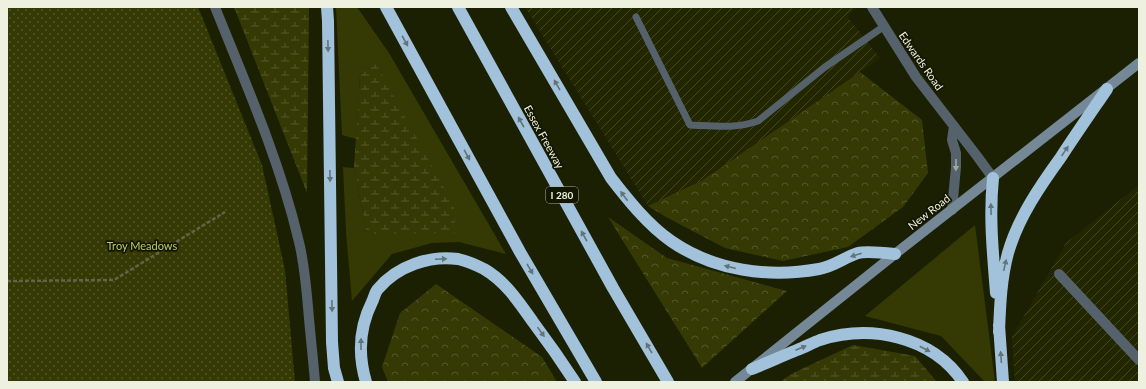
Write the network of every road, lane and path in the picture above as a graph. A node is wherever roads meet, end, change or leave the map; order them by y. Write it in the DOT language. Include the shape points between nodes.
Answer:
graph roads {
  1 [pos="215,7"];
  2 [pos="327,7"];
  3 [pos="386,7"];
  4 [pos="458,7"];
  5 [pos="511,7"];
  6 [pos="872,7"];
  7 [pos="636,17"];
  8 [pos="883,27"];
  9 [pos="1139,63"];
  10 [pos="1107,89"];
  11 [pos="954,126"];
  12 [pos="993,178"];
  13 [pos="952,210"];
  14 [pos="224,212"];
  15 [pos="895,254"];
  16 [pos="1059,274"];
  17 [pos="7,281"];
  18 [pos="999,332"];
  19 [pos="1139,360"];
  20 [pos="752,369"];
  21 [pos="315,382"];
  22 [pos="338,382"];
  23 [pos="366,382"];
  24 [pos="575,382"];
  25 [pos="596,382"];
  26 [pos="668,382"];
  27 [pos="735,382"];
  28 [pos="963,382"];
  29 [pos="1003,382"];
  1 -- 21 [label="street" via="258,114 290,205 305,277"];
  2 -- 22 [label="highway, one-way" via="332,342"];
  3 -- 25 [label="highway, one-way" via="520,252"];
  26 -- 4 [label="highway, Essex Freeway / I 280, one-way" via="613,288"];
  15 -- 5 [label="highway, one-way" via="860,252 821,269 786,273 758,272 701,258 671,241 628,201 611,178"];
  6 -- 8 [label="street, Edwards Road"];
  7 -- 8 [label="lane" via="690,125 734,127 758,121 825,67"];
  8 -- 11 [label="street, Edwards Road" via="916,78"];
  9 -- 10 [label="main road, New Road"];
  10 -- 12 [label="main road, New Road"];
  18 -- 10 [label="highway, one-way" via="1004,271 1016,232 1049,174"];
  11 -- 12 [label="street, Edwards Road"];
  11 -- 13 [label="street, one-way" via="952,140 956,153 956,167"];
  12 -- 13 [label="main road, New Road"];
  18 -- 12 [label="highway, one-way" via="991,234"];
  13 -- 15 [label="main road, New Road"];
  14 -- 17 [label="path" via="114,280"];
  15 -- 20 [label="main road, New Road"];
  16 -- 19 [label="street"];
  29 -- 18 [label="highway, one-way"];
  20 -- 27 [label="main road, New Road"];
  20 -- 28 [label="highway, one-way" via="820,340 868,333 911,341 933,352"];
  23 -- 24 [label="highway, one-way" via="361,358 361,335 367,311 378,289 406,268 422,261 440,259 458,259 472,264 484,269 501,282 523,307"];
}
